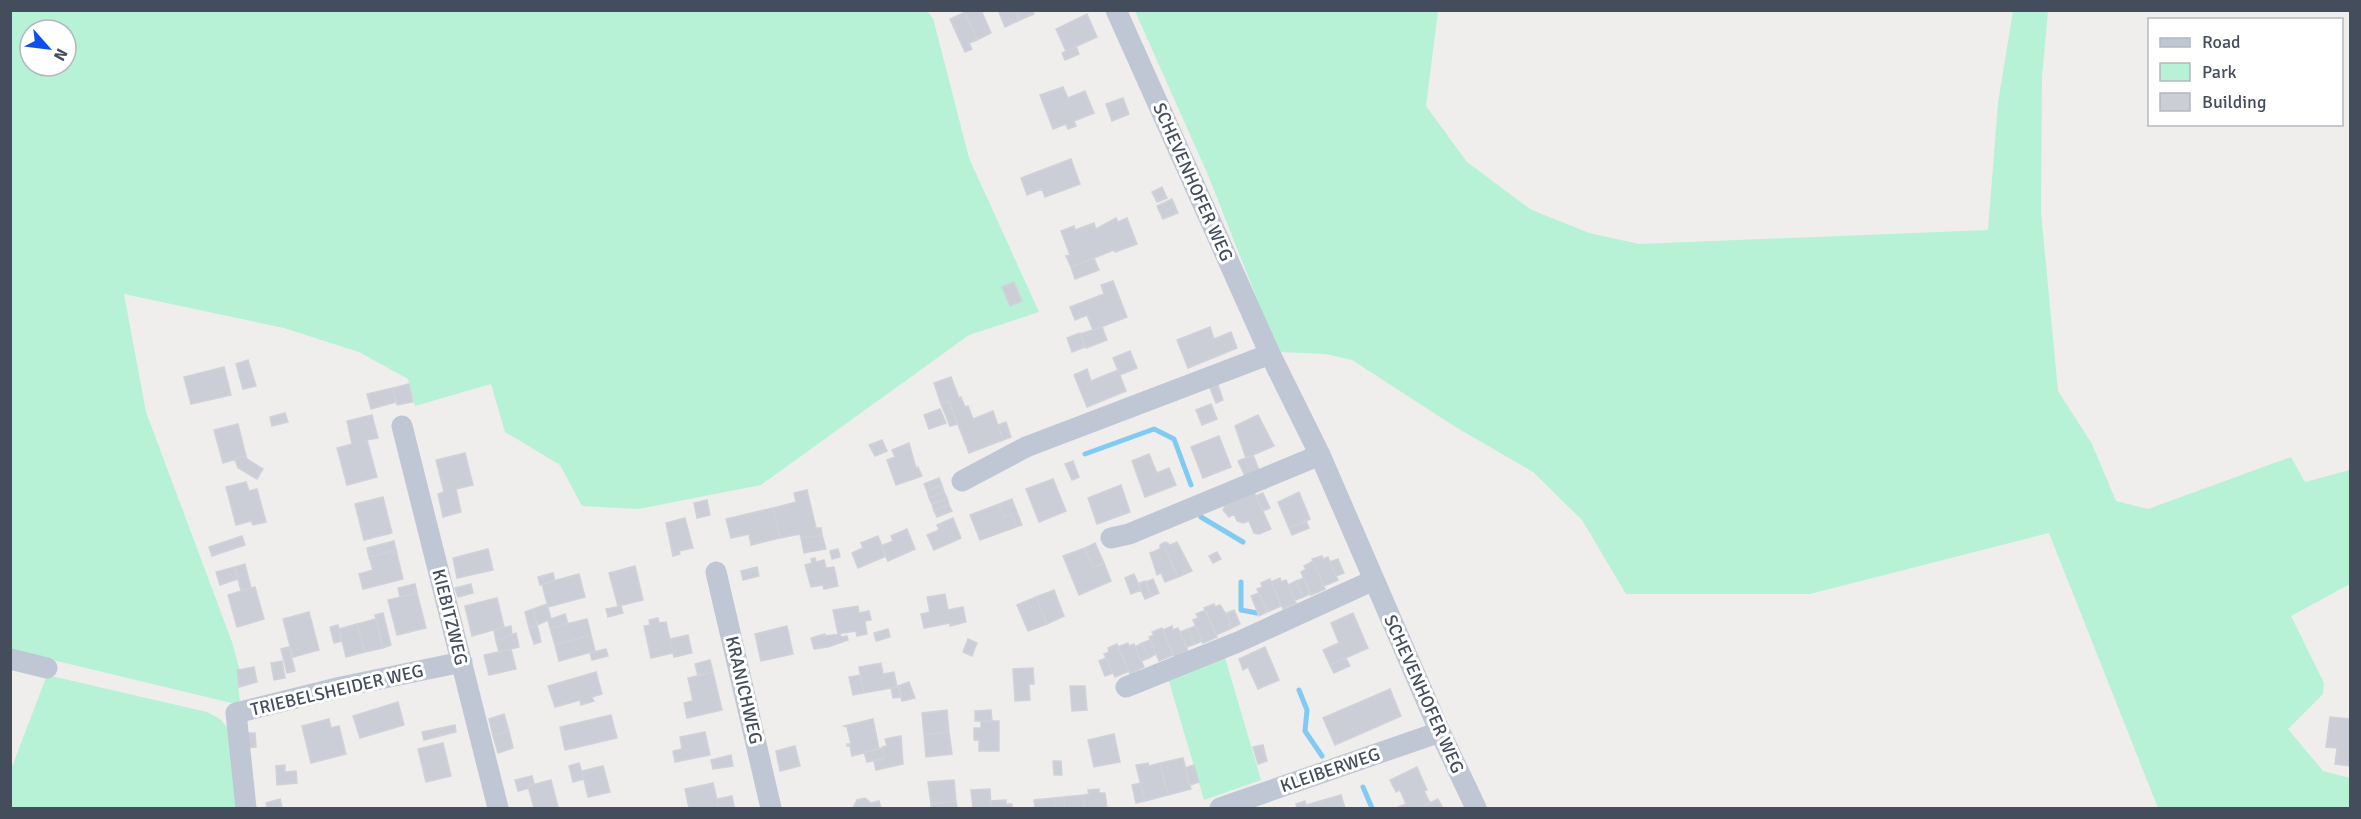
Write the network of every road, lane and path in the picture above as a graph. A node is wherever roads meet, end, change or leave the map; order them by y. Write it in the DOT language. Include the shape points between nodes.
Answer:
graph roads {
  1 [pos="1116,10"];
  2 [pos="1270,354"];
  3 [pos="402,426"];
  4 [pos="1320,455"];
  5 [pos="962,481"];
  6 [pos="1111,538"];
  7 [pos="716,572"];
  8 [pos="1374,580"];
  9 [pos="10,659"];
  10 [pos="462,662"];
  11 [pos="47,668"];
  12 [pos="1126,687"];
  13 [pos="1440,732"];
  14 [pos="246,808"];
  15 [pos="498,808"];
  16 [pos="771,808"];
  17 [pos="1220,808"];
  18 [pos="1476,808"];
  1 -- 2 [label="street, SCHEVENHOFER WEG"];
  2 -- 4 [label="street, SCHEVENHOFER WEG"];
  2 -- 5 [label="street" via="1026,447"];
  3 -- 10 [label="street, KIEBITZWEG"];
  4 -- 6 [label="street"];
  4 -- 8 [label="street, SCHEVENHOFER WEG"];
  7 -- 16 [label="street, KRANICHWEG"];
  8 -- 12 [label="street"];
  8 -- 13 [label="street, SCHEVENHOFER WEG"];
  9 -- 11 [label="street"];
  10 -- 14 [label="street, TRIEBELSHEIDER WEG" via="236,713"];
  10 -- 15 [label="street, KIEBITZWEG"];
  13 -- 17 [label="street, KLEIBERWEG"];
  13 -- 18 [label="street, SCHEVENHOFER WEG"];
}
